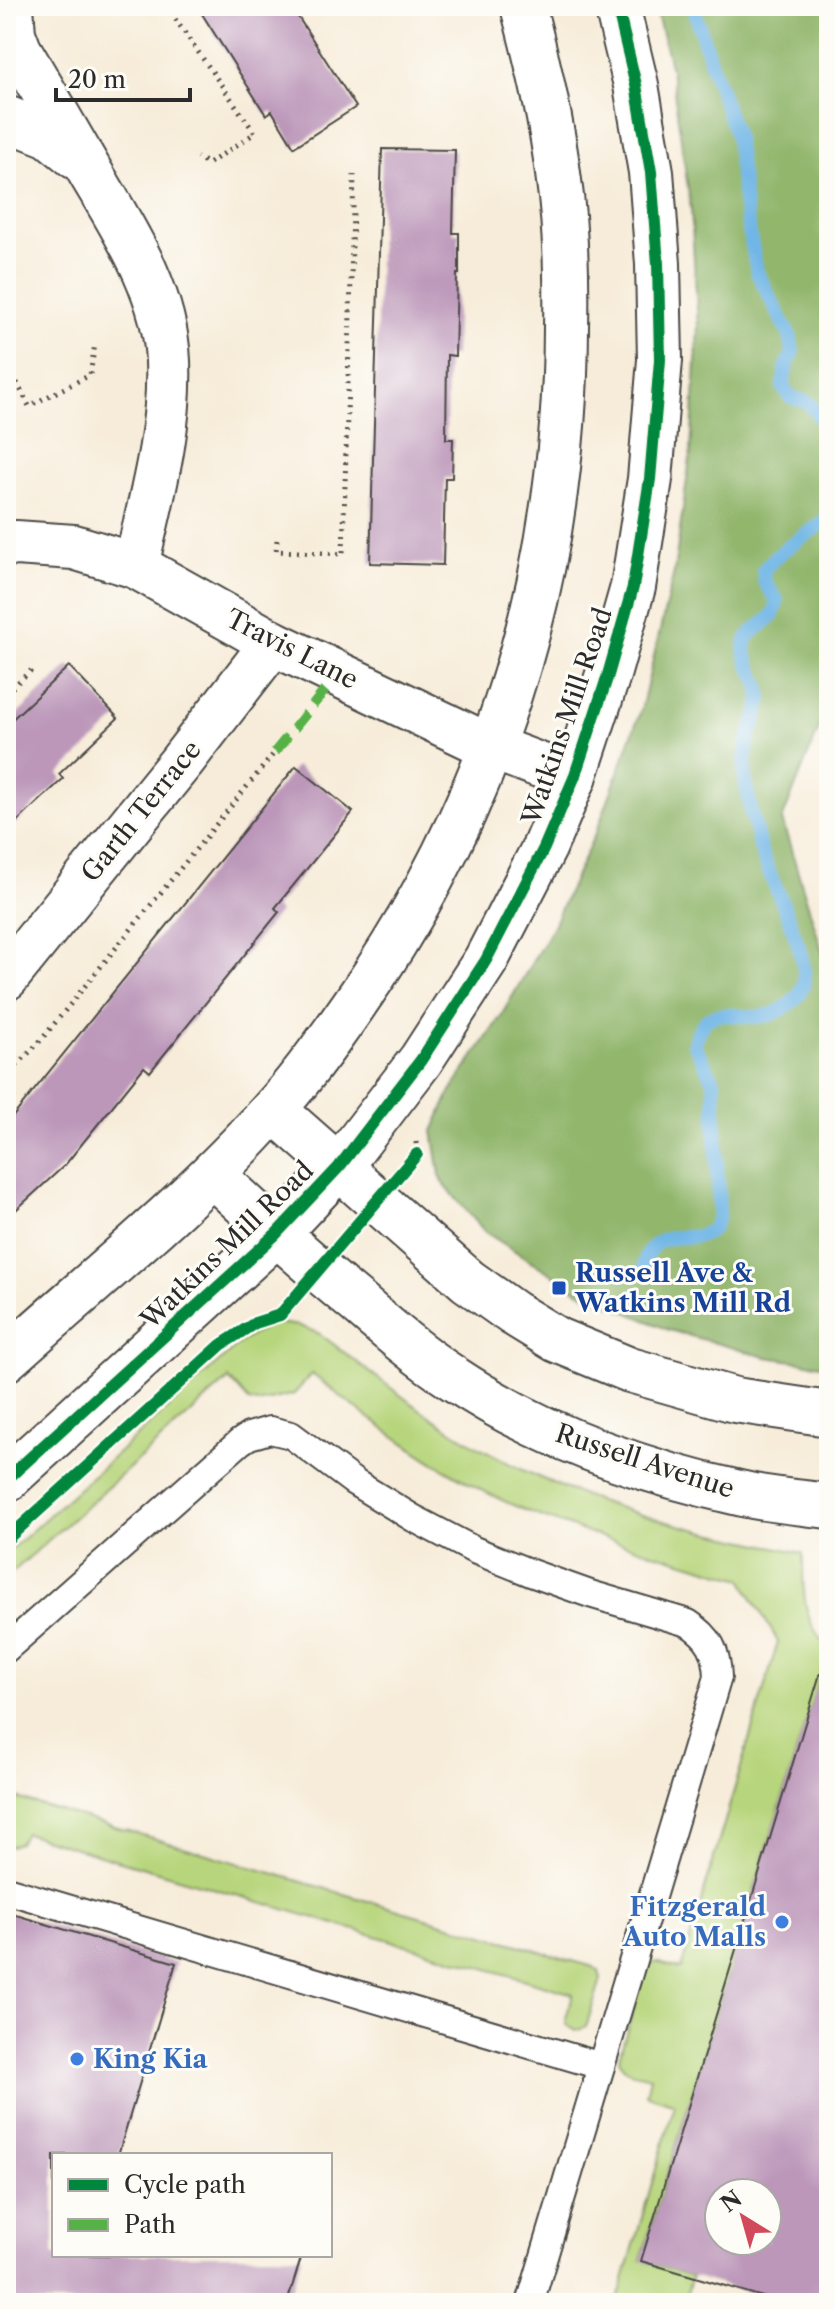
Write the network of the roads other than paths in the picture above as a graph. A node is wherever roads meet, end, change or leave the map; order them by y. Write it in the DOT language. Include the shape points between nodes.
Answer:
graph roads {
  1 [pos="11,6"];
  2 [pos="523,6"];
  3 [pos="617,6"];
  4 [pos="6,118"];
  5 [pos="92,174"];
  6 [pos="6,545"];
  7 [pos="136,566"];
  8 [pos="273,643"];
  9 [pos="491,747"];
  10 [pos="574,778"];
  11 [pos="6,978"];
  12 [pos="274,1110"];
  13 [pos="339,1167"];
  14 [pos="212,1174"];
  15 [pos="276,1234"];
  16 [pos="6,1359"];
  17 [pos="829,1414"];
  18 [pos="6,1480"];
  19 [pos="829,1506"];
  20 [pos="6,1649"];
  21 [pos="6,1890"];
  22 [pos="601,2066"];
  23 [pos="530,2303"];
  1 -- 5 [label="street" via="19,50"];
  2 -- 9 [label="street" via="559,182 567,282 566,381 559,472 542,574 520,665"];
  3 -- 10 [label="street, Watkins Mill Road" via="651,172 660,360 650,479 633,587"];
  4 -- 5 [label="street" via="49,135"];
  5 -- 7 [label="street" via="148,277 165,332 167,417"];
  6 -- 7 [label="street, Travis Lane" via="74,547"];
  7 -- 8 [label="street, Travis Lane"];
  8 -- 9 [label="street, Travis Lane"];
  8 -- 11 [label="street, Garth Terrace"];
  9 -- 10 [label="street, Travis Lane"];
  9 -- 12 [label="street" via="425,893 377,971"];
  10 -- 13 [label="street, Watkins Mill Road" via="486,960 421,1060"];
  12 -- 13 [label="street"];
  12 -- 14 [label="street"];
  13 -- 15 [label="street, Watkins Mill Road"];
  13 -- 17 [label="street" via="468,1281 557,1340 630,1370 735,1400"];
  14 -- 15 [label="street, Russell Avenue"];
  14 -- 16 [label="street"];
  15 -- 18 [label="street, Watkins Mill Road"];
  15 -- 19 [label="street, Russell Avenue" via="454,1379 554,1434 741,1494"];
  20 -- 22 [label="lane" via="240,1442 270,1430 291,1435 354,1482 474,1550 590,1594 688,1623 701,1632 712,1643 718,1677"];
  21 -- 22 [label="lane"];
  22 -- 23 [label="lane"];
}
